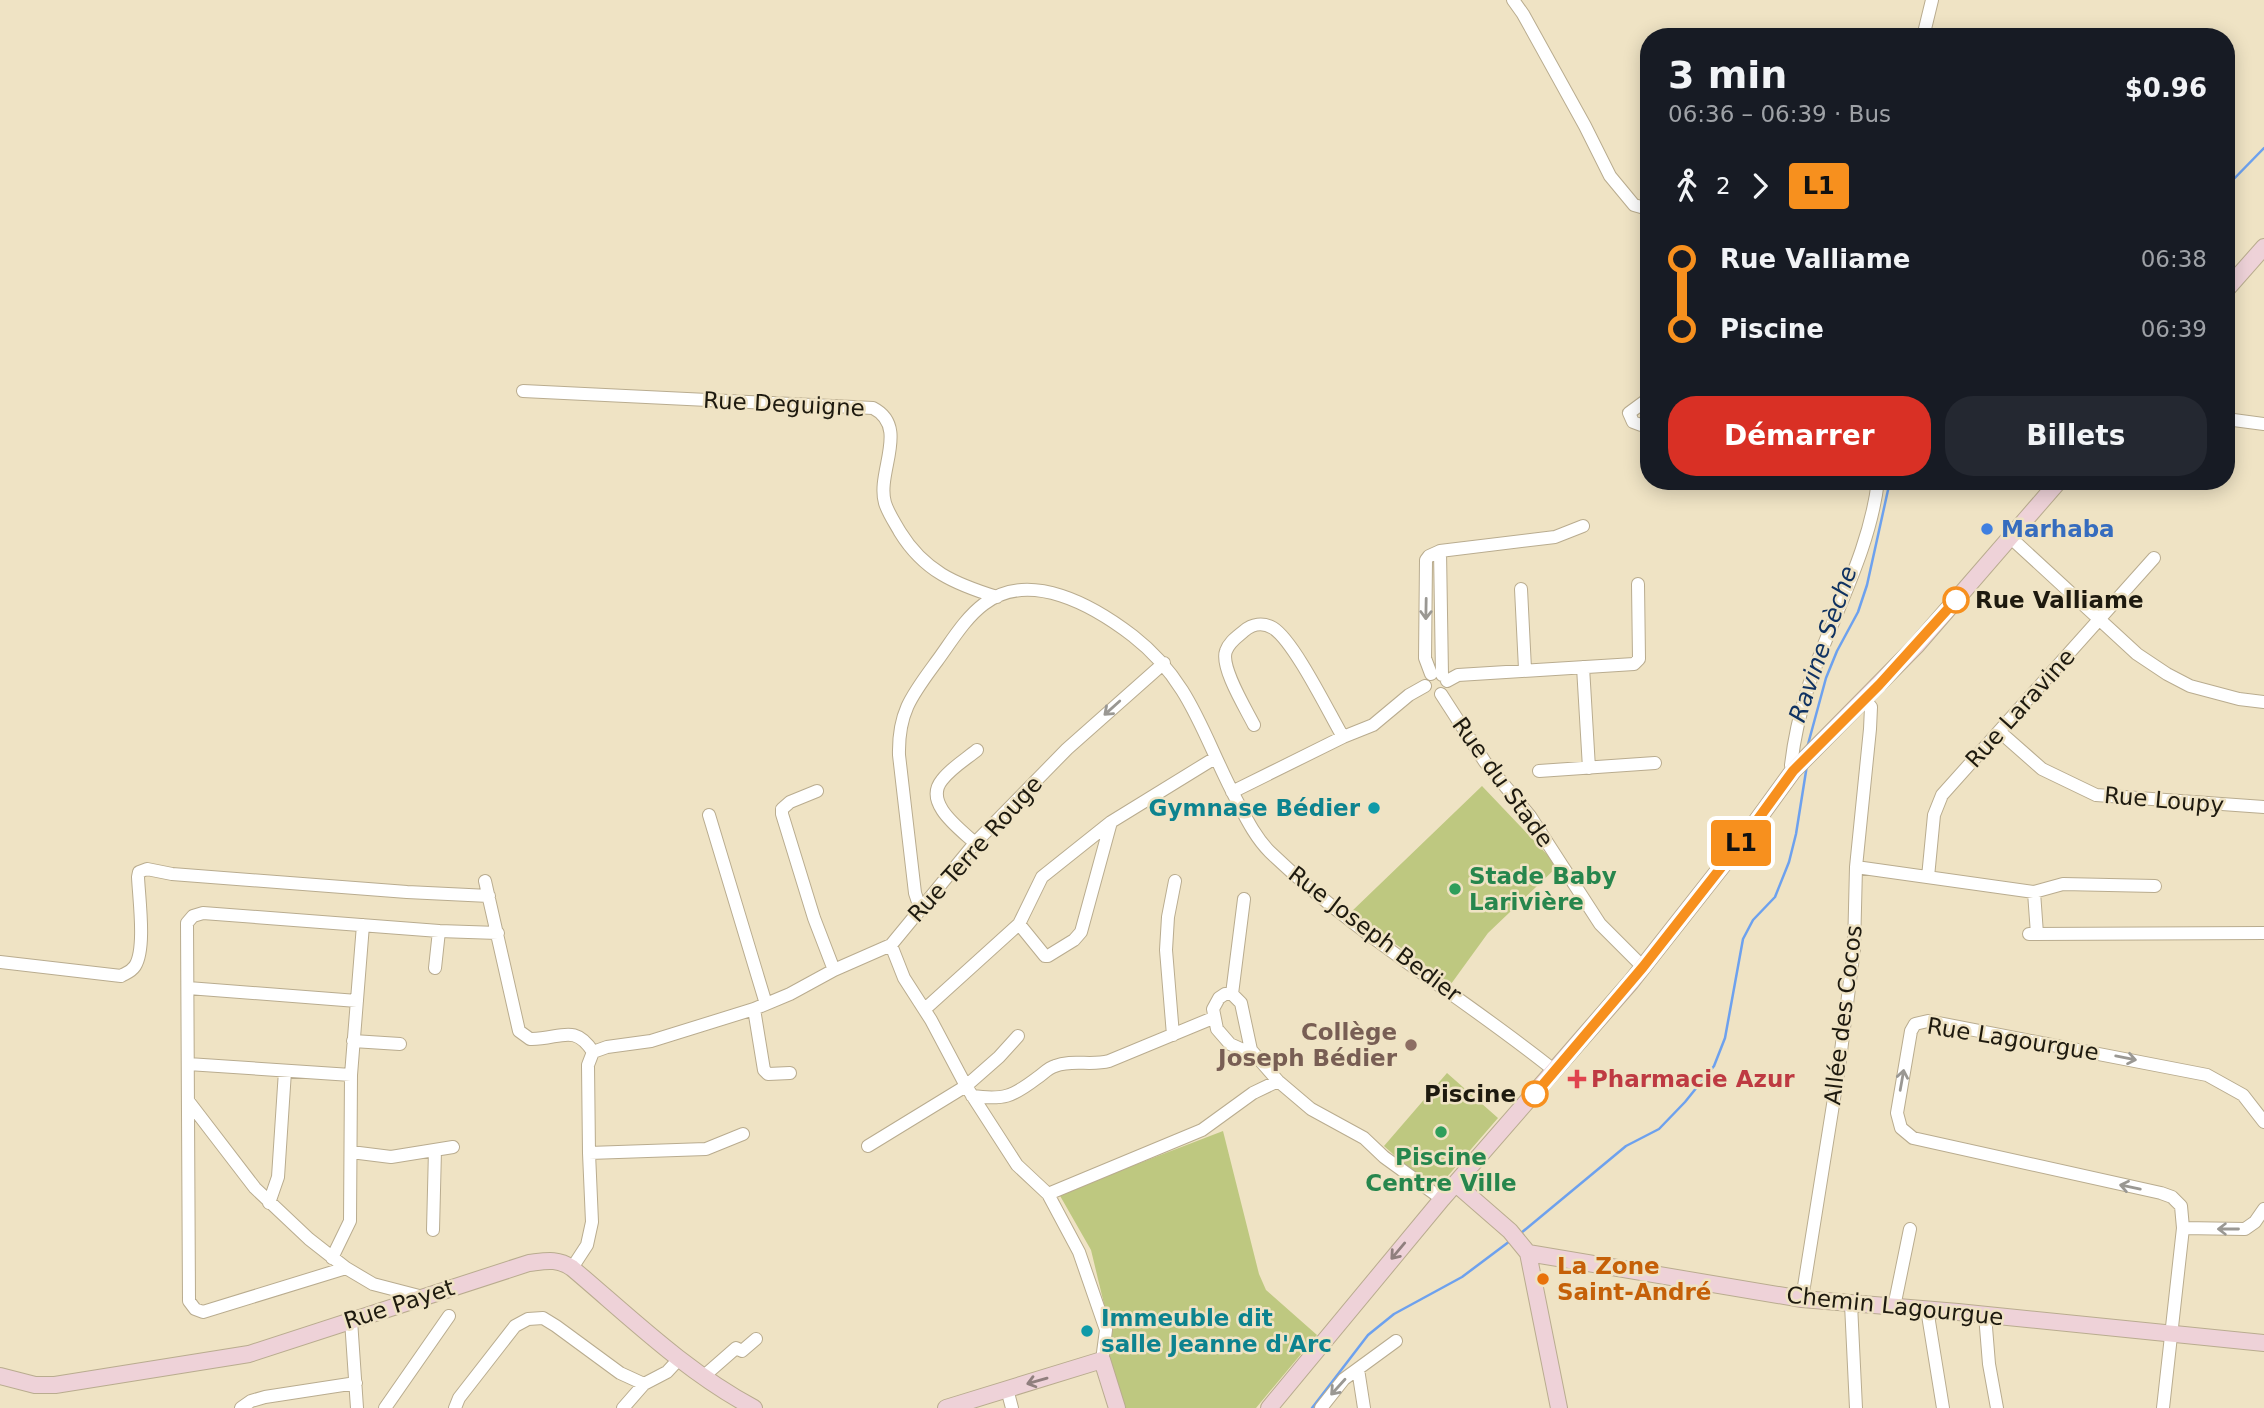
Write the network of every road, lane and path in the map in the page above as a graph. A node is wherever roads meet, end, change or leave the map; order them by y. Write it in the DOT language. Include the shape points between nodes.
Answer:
graph roads {
  1 [pos="1513,0"];
  2 [pos="1932,0"];
  3 [pos="1925,28"];
  4 [pos="1640,207"];
  5 [pos="2264,247"];
  6 [pos="2235,280"];
  7 [pos="523,391"];
  8 [pos="1640,404"];
  9 [pos="2235,420"];
  10 [pos="2264,424"];
  11 [pos="1640,425"];
  12 [pos="1876,490"];
  13 [pos="2051,490"];
  14 [pos="1583,526"];
  15 [pos="2011,538"];
  16 [pos="2154,558"];
  17 [pos="1638,584"];
  18 [pos="1521,589"];
  19 [pos="997,597"];
  20 [pos="2101,619"];
  21 [pos="1164,663"];
  22 [pos="1583,667"];
  23 [pos="1525,670"];
  24 [pos="1440,677"];
  25 [pos="1425,687"];
  26 [pos="1441,694"];
  27 [pos="2264,702"];
  28 [pos="1860,705"];
  29 [pos="1254,725"];
  30 [pos="2000,732"];
  31 [pos="1343,737"];
  32 [pos="977,750"];
  33 [pos="1216,758"];
  34 [pos="1655,763"];
  35 [pos="1798,766"];
  36 [pos="1589,768"];
  37 [pos="1539,771"];
  38 [pos="817,791"];
  39 [pos="1232,792"];
  40 [pos="2264,807"];
  41 [pos="709,815"];
  42 [pos="1111,822"];
  43 [pos="975,844"];
  44 [pos="1856,867"];
  45 [pos="1928,877"];
  46 [pos="485,881"];
  47 [pos="1175,881"];
  48 [pos="2155,886"];
  49 [pos="2034,892"];
  50 [pos="489,896"];
  51 [pos="1244,899"];
  52 [pos="920,908"];
  53 [pos="1019,924"];
  54 [pos="363,925"];
  55 [pos="439,931"];
  56 [pos="498,933"];
  57 [pos="2264,933"];
  58 [pos="891,945"];
  59 [pos="0,962"];
  60 [pos="1643,967"];
  61 [pos="435,968"];
  62 [pos="834,970"];
  63 [pos="188,988"];
  64 [pos="1232,994"];
  65 [pos="357,1001"];
  66 [pos="760,1006"];
  67 [pos="925,1009"];
  68 [pos="1213,1018"];
  69 [pos="1173,1035"];
  70 [pos="1018,1036"];
  71 [pos="354,1041"];
  72 [pos="400,1044"];
  73 [pos="1251,1050"];
  74 [pos="593,1052"];
  75 [pos="188,1064"];
  76 [pos="285,1071"];
  77 [pos="1555,1072"];
  78 [pos="790,1073"];
  79 [pos="351,1075"];
  80 [pos="1278,1082"];
  81 [pos="969,1091"];
  82 [pos="189,1101"];
  83 [pos="2264,1122"];
  84 [pos="743,1134"];
  85 [pos="868,1146"];
  86 [pos="453,1147"];
  87 [pos="435,1150"];
  88 [pos="351,1152"];
  89 [pos="589,1153"];
  90 [pos="1456,1184"];
  91 [pos="1048,1194"];
  92 [pos="1442,1199"];
  93 [pos="269,1203"];
  94 [pos="2264,1209"];
  95 [pos="2183,1223"];
  96 [pos="1910,1229"];
  97 [pos="433,1230"];
  98 [pos="1525,1248"];
  99 [pos="332,1258"];
  100 [pos="346,1268"];
  101 [pos="572,1268"];
  102 [pos="423,1297"];
  103 [pos="1802,1299"];
  104 [pos="1851,1304"];
  105 [pos="1894,1307"];
  106 [pos="1927,1309"];
  107 [pos="1985,1315"];
  108 [pos="449,1316"];
  109 [pos="351,1320"];
  110 [pos="2172,1334"];
  111 [pos="756,1339"];
  112 [pos="1396,1341"];
  113 [pos="2264,1343"];
  114 [pos="679,1359"];
  115 [pos="1102,1360"];
  116 [pos="1358,1369"];
  117 [pos="0,1376"];
  118 [pos="704,1376"];
  119 [pos="356,1383"];
  120 [pos="643,1384"];
  121 [pos="1007,1390"];
  122 [pos="241,1408"];
  123 [pos="357,1408"];
  124 [pos="384,1408"];
  125 [pos="455,1408"];
  126 [pos="622,1408"];
  127 [pos="754,1408"];
  128 [pos="946,1408"];
  129 [pos="1012,1408"];
  130 [pos="1116,1408"];
  131 [pos="1269,1408"];
  132 [pos="1321,1408"];
  133 [pos="1364,1408"];
  134 [pos="1559,1408"];
  135 [pos="1856,1408"];
  136 [pos="1943,1408"];
  137 [pos="1997,1408"];
  138 [pos="2163,1408"];
  1 -- 4 [label="street" via="1610,176"];
  2 -- 3 [label="street"];
  5 -- 6 [label="street"];
  7 -- 19 [label="street, Rue Deguigne" via="873,408 889,421 891,433 883,480 885,502 912,551 938,573"];
  8 -- 11 [label="street" via="1629,412 1633,422"];
  9 -- 10 [label="street"];
  12 -- 35 [label="street" via="1858,564 1796,727 1791,765"];
  13 -- 15 [label="street"];
  14 -- 24 [label="street" via="1555,537 1440,551"];
  15 -- 20 [label="street"];
  15 -- 28 [label="street"];
  16 -- 20 [label="street, Rue Laravine"];
  17 -- 22 [label="street" via="1638,662"];
  18 -- 23 [label="street"];
  19 -- 21 [label="street, Rue Joseph Bedier" via="1020,589 1054,593 1122,629"];
  19 -- 52 [label="street" via="965,623 902,715 899,755"];
  20 -- 27 [label="street" via="2137,654 2190,686"];
  20 -- 30 [label="street, Rue Laravine"];
  21 -- 33 [label="street, Rue Joseph Bedier" via="1185,693"];
  21 -- 43 [label="street, Rue Terre Rouge, one-way" via="1067,749"];
  22 -- 23 [label="street"];
  22 -- 36 [label="street"];
  23 -- 24 [label="street"];
  24 -- 25 [label="street" via="1426,679"];
  24 -- 26 [label="street" via="1446,688"];
  25 -- 26 [label="street" via="1431,694"];
  25 -- 31 [label="street" via="1373,725"];
  26 -- 60 [label="street, Rue du Stade" via="1485,762 1530,816 1600,924"];
  28 -- 35 [label="street"];
  28 -- 44 [label="street, Allée des Cocos" via="1871,707"];
  29 -- 31 [label="street" via="1225,665 1224,653 1229,643 1259,623 1272,627 1288,643"];
  30 -- 40 [label="street, Rue Loupy" via="2042,769 2096,795"];
  30 -- 45 [label="street, Rue Laravine" via="1942,795 1934,815"];
  31 -- 39 [label="street"];
  32 -- 43 [label="street" via="937,788 943,810"];
  33 -- 39 [label="street, Rue Joseph Bedier"];
  33 -- 42 [label="street"];
  34 -- 36 [label="street, Rue du Stade"];
  35 -- 60 [label="street"];
  36 -- 37 [label="street, Rue du Stade"];
  38 -- 62 [label="street" via="790,802 782,814"];
  39 -- 77 [label="street, Rue Joseph Bedier" via="1268,850 1327,902"];
  41 -- 66 [label="street"];
  42 -- 53 [label="street" via="1042,877"];
  42 -- 53 [label="street" via="1079,936 1045,957"];
  43 -- 52 [label="street, Rue Terre Rouge"];
  44 -- 45 [label="street"];
  44 -- 103 [label="street, Allée des Cocos" via="1854,949"];
  45 -- 49 [label="street"];
  46 -- 50 [label="street"];
  47 -- 69 [label="street" via="1166,950"];
  48 -- 49 [label="street" via="2063,884"];
  49 -- 57 [label="street" via="2033,934"];
  50 -- 56 [label="street"];
  50 -- 59 [label="street" via="147,869 138,877 140,953 131,971 121,976"];
  51 -- 64 [label="street"];
  52 -- 58 [label="street, Rue Terre Rouge"];
  53 -- 67 [label="street"];
  54 -- 55 [label="street"];
  54 -- 63 [label="street" via="203,913 193,916 187,923"];
  54 -- 65 [label="street"];
  55 -- 56 [label="street"];
  55 -- 61 [label="street"];
  56 -- 74 [label="street" via="519,1031 530,1039 572,1034 586,1041"];
  58 -- 62 [label="street, Rue Terre Rouge"];
  58 -- 67 [label="street" via="904,978"];
  60 -- 77 [label="street"];
  62 -- 66 [label="street, Rue Terre Rouge"];
  63 -- 65 [label="street"];
  63 -- 75 [label="street"];
  64 -- 68 [label="street" via="1219,998"];
  64 -- 73 [label="street" via="1241,1003"];
  65 -- 71 [label="street"];
  66 -- 74 [label="street, Rue Terre Rouge" via="651,1041"];
  66 -- 78 [label="street" via="764,1070 768,1074"];
  67 -- 81 [label="street"];
  68 -- 69 [label="street"];
  68 -- 73 [label="street" via="1230,1044"];
  69 -- 81 [label="street" via="1109,1061 1052,1067 1007,1098"];
  70 -- 81 [label="street"];
  71 -- 72 [label="street"];
  71 -- 79 [label="street"];
  73 -- 80 [label="street"];
  74 -- 89 [label="street" via="588,1065"];
  75 -- 76 [label="street"];
  75 -- 82 [label="street"];
  76 -- 79 [label="street"];
  76 -- 93 [label="street" via="278,1177"];
  77 -- 90 [label="street"];
  79 -- 88 [label="street"];
  80 -- 91 [label="street" via="1253,1093 1202,1130"];
  80 -- 92 [label="street" via="1311,1109 1364,1138"];
  81 -- 85 [label="street"];
  81 -- 91 [label="street" via="1017,1165"];
  82 -- 93 [label="street"];
  82 -- 100 [label="street" via="189,1301 195,1309 203,1312"];
  95 -- 83 [label="street, Rue Lagourgue, one-way" via="2181,1206 2172,1197 1913,1138 1901,1128 1897,1113 1915,1024 1928,1021 2207,1075 2243,1095"];
  84 -- 89 [label="street" via="706,1149"];
  86 -- 87 [label="street"];
  87 -- 88 [label="street" via="391,1157"];
  87 -- 97 [label="street"];
  88 -- 99 [label="street" via="350,1222"];
  89 -- 101 [label="street" via="592,1223"];
  90 -- 92 [label="street"];
  90 -- 98 [label="street"];
  91 -- 115 [label="street" via="1079,1252 1097,1299 1106,1330"];
  92 -- 131 [label="street, one-way"];
  93 -- 99 [label="street"];
  94 -- 95 [label="street, one-way" via="2245,1228"];
  95 -- 110 [label="street"];
  96 -- 105 [label="street"];
  98 -- 103 [label="street, Chemin Lagourgue"];
  98 -- 134 [label="street"];
  99 -- 100 [label="street"];
  100 -- 102 [label="street" via="373,1284"];
  101 -- 102 [label="street, Rue Payet" via="560,1261 529,1263"];
  101 -- 114 [label="street, Rue Payet"];
  102 -- 109 [label="street, Rue Payet"];
  103 -- 104 [label="street, Chemin Lagourgue"];
  104 -- 105 [label="street, Chemin Lagourgue"];
  104 -- 135 [label="street"];
  105 -- 106 [label="street, Chemin Lagourgue"];
  106 -- 107 [label="street, Chemin Lagourgue"];
  106 -- 136 [label="street"];
  107 -- 110 [label="street, Chemin Lagourgue"];
  107 -- 137 [label="street"];
  108 -- 124 [label="street"];
  109 -- 117 [label="street, Rue Payet" via="249,1354 99,1379 35,1385"];
  109 -- 119 [label="street"];
  110 -- 113 [label="street, Chemin Lagourgue"];
  110 -- 138 [label="street"];
  111 -- 118 [label="street" via="742,1351 736,1348"];
  112 -- 116 [label="street"];
  114 -- 118 [label="street, Rue Payet"];
  114 -- 120 [label="street"];
  115 -- 121 [label="street, one-way"];
  115 -- 130 [label="street"];
  116 -- 132 [label="street, one-way"];
  116 -- 133 [label="street"];
  118 -- 127 [label="street, Rue Payet"];
  119 -- 122 [label="street" via="265,1397"];
  119 -- 123 [label="street"];
  120 -- 125 [label="street" via="543,1318 527,1319 515,1326"];
  120 -- 126 [label="street"];
  121 -- 128 [label="street"];
  121 -- 129 [label="street"];
}
